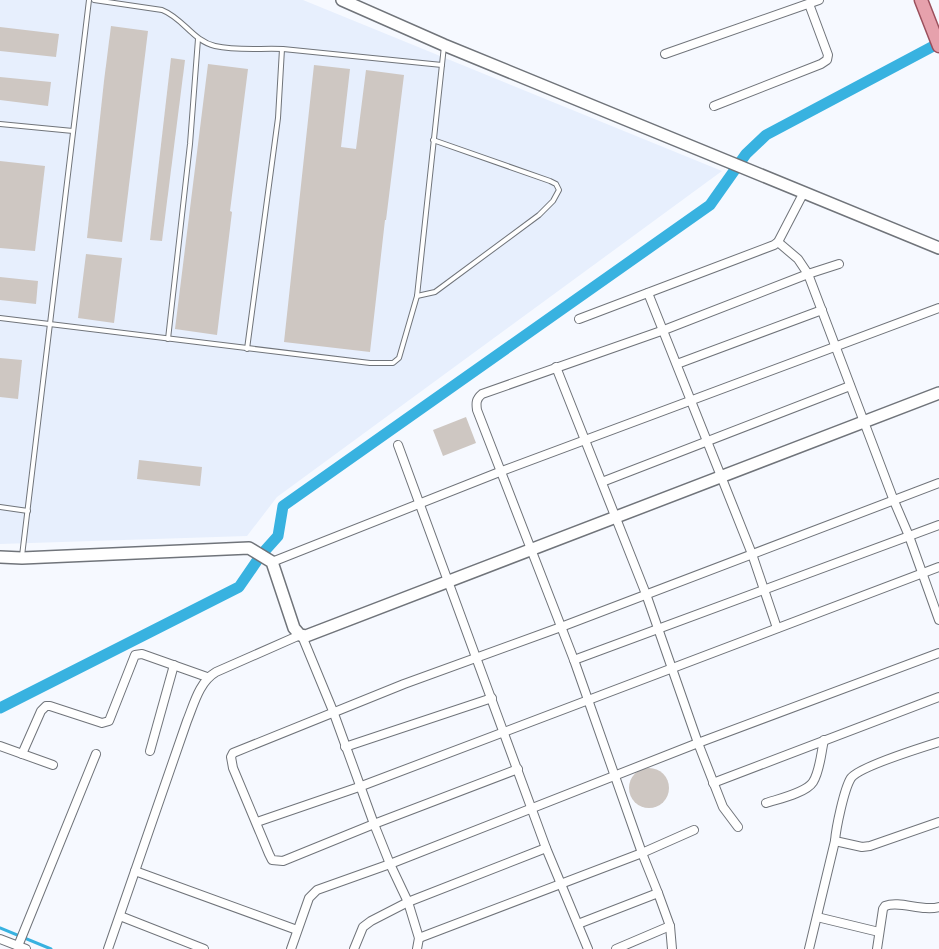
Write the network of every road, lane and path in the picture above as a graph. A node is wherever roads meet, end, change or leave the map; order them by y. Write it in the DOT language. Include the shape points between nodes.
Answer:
graph roads {
  1 [pos="89,0"];
  2 [pos="94,0"];
  3 [pos="342,0"];
  4 [pos="819,0"];
  5 [pos="921,0"];
  6 [pos="931,0"];
  7 [pos="809,4"];
  8 [pos="939,21"];
  9 [pos="198,39"];
  10 [pos="937,40"];
  11 [pos="444,45"];
  12 [pos="282,49"];
  13 [pos="665,54"];
  14 [pos="442,66"];
  15 [pos="714,106"];
  16 [pos="0,124"];
  17 [pos="73,131"];
  18 [pos="433,140"];
  19 [pos="804,192"];
  20 [pos="778,242"];
  21 [pos="939,248"];
  22 [pos="839,264"];
  23 [pos="808,274"];
  24 [pos="648,293"];
  25 [pos="417,296"];
  26 [pos="939,308"];
  27 [pos="822,310"];
  28 [pos="0,318"];
  29 [pos="579,319"];
  30 [pos="50,324"];
  31 [pos="664,330"];
  32 [pos="168,339"];
  33 [pos="836,347"];
  34 [pos="247,349"];
  35 [pos="677,364"];
  36 [pos="556,367"];
  37 [pos="850,386"];
  38 [pos="939,393"];
  39 [pos="692,400"];
  40 [pos="864,422"];
  41 [pos="586,440"];
  42 [pos="708,441"];
  43 [pos="398,445"];
  44 [pos="502,471"];
  45 [pos="721,477"];
  46 [pos="602,482"];
  47 [pos="939,483"];
  48 [pos="894,501"];
  49 [pos="420,504"];
  50 [pos="0,507"];
  51 [pos="28,511"];
  52 [pos="615,517"];
  53 [pos="939,525"];
  54 [pos="909,536"];
  55 [pos="531,549"];
  56 [pos="752,554"];
  57 [pos="0,557"];
  58 [pos="22,558"];
  59 [pos="272,562"];
  60 [pos="939,567"];
  61 [pos="922,574"];
  62 [pos="449,581"];
  63 [pos="764,590"];
  64 [pos="646,594"];
  65 [pos="938,614"];
  66 [pos="561,627"];
  67 [pos="777,628"];
  68 [pos="659,630"];
  69 [pos="301,636"];
  70 [pos="939,653"];
  71 [pos="476,658"];
  72 [pos="574,660"];
  73 [pos="174,666"];
  74 [pos="671,668"];
  75 [pos="208,678"];
  76 [pos="939,697"];
  77 [pos="492,698"];
  78 [pos="589,700"];
  79 [pos="333,711"];
  80 [pos="504,731"];
  81 [pos="824,740"];
  82 [pos="698,742"];
  83 [pos="939,742"];
  84 [pos="0,746"];
  85 [pos="345,747"];
  86 [pos="150,751"];
  87 [pos="22,754"];
  88 [pos="96,754"];
  89 [pos="53,765"];
  90 [pos="518,769"];
  91 [pos="616,776"];
  92 [pos="713,782"];
  93 [pos="359,787"];
  94 [pos="766,803"];
  95 [pos="532,808"];
  96 [pos="257,822"];
  97 [pos="939,822"];
  98 [pos="374,824"];
  99 [pos="738,827"];
  100 [pos="694,830"];
  101 [pos="835,841"];
  102 [pos="546,848"];
  103 [pos="642,853"];
  104 [pos="390,864"];
  105 [pos="135,870"];
  106 [pos="561,885"];
  107 [pos="658,892"];
  108 [pos="408,902"];
  109 [pos="939,907"];
  110 [pos="120,916"];
  111 [pos="817,917"];
  112 [pos="578,924"];
  113 [pos="670,926"];
  114 [pos="297,930"];
  115 [pos="879,932"];
  116 [pos="419,938"];
  117 [pos="0,939"];
  118 [pos="21,945"];
  119 [pos="108,949"];
  120 [pos="204,949"];
  121 [pos="291,949"];
  122 [pos="354,949"];
  123 [pos="417,949"];
  124 [pos="588,949"];
  125 [pos="616,949"];
  126 [pos="672,949"];
  127 [pos="809,949"];
  128 [pos="877,949"];
  1 -- 17 [label="lane"];
  2 -- 9 [label="lane" via="162,10 182,21"];
  3 -- 11 [label="main road"];
  4 -- 7 [label="street"];
  5 -- 10 [label="main road"];
  6 -- 8 [label="main road"];
  7 -- 13 [label="street"];
  7 -- 15 [label="street" via="827,60"];
  9 -- 12 [label="lane" via="215,46"];
  9 -- 32 [label="lane"];
  11 -- 14 [label="lane"];
  11 -- 19 [label="main road"];
  12 -- 14 [label="lane"];
  12 -- 34 [label="lane" via="278,118"];
  14 -- 18 [label="lane"];
  16 -- 17 [label="lane"];
  17 -- 30 [label="lane"];
  18 -- 25 [label="lane"];
  18 -- 25 [label="lane" via="550,181 559,190 539,215 435,292"];
  19 -- 20 [label="street"];
  19 -- 21 [label="main road"];
  20 -- 23 [label="street" via="798,259"];
  20 -- 24 [label="street"];
  22 -- 23 [label="street"];
  23 -- 27 [label="street"];
  23 -- 31 [label="street"];
  24 -- 29 [label="street"];
  24 -- 31 [label="street"];
  25 -- 34 [label="lane" via="403,348 392,364"];
  26 -- 33 [label="street"];
  27 -- 33 [label="street"];
  27 -- 35 [label="street"];
  28 -- 30 [label="lane"];
  30 -- 32 [label="lane"];
  30 -- 51 [label="lane"];
  31 -- 35 [label="street"];
  31 -- 36 [label="street"];
  32 -- 34 [label="lane"];
  33 -- 37 [label="street"];
  33 -- 39 [label="street"];
  35 -- 39 [label="street"];
  36 -- 41 [label="street"];
  36 -- 44 [label="street" via="482,394 477,399 477,410"];
  37 -- 40 [label="street"];
  37 -- 42 [label="street"];
  38 -- 40 [label="main road"];
  39 -- 41 [label="street"];
  39 -- 42 [label="street"];
  40 -- 45 [label="main road"];
  40 -- 48 [label="street"];
  41 -- 44 [label="street"];
  41 -- 46 [label="street"];
  42 -- 45 [label="street"];
  42 -- 46 [label="street"];
  43 -- 49 [label="street"];
  44 -- 49 [label="street"];
  44 -- 55 [label="street"];
  45 -- 52 [label="main road"];
  45 -- 56 [label="street"];
  46 -- 52 [label="street"];
  47 -- 48 [label="street"];
  48 -- 54 [label="street"];
  48 -- 56 [label="street"];
  49 -- 59 [label="street"];
  49 -- 62 [label="street"];
  50 -- 51 [label="lane"];
  51 -- 58 [label="lane"];
  52 -- 55 [label="main road"];
  52 -- 64 [label="street"];
  53 -- 54 [label="street"];
  54 -- 61 [label="street"];
  54 -- 63 [label="street"];
  55 -- 62 [label="main road"];
  55 -- 66 [label="street"];
  56 -- 63 [label="street"];
  56 -- 64 [label="street"];
  57 -- 58 [label="main road"];
  58 -- 59 [label="main road" via="248,548"];
  59 -- 69 [label="main road" via="294,628"];
  60 -- 61 [label="street"];
  61 -- 65 [label="street"];
  61 -- 67 [label="street"];
  62 -- 69 [label="main road"];
  62 -- 71 [label="street"];
  63 -- 67 [label="street"];
  63 -- 68 [label="street"];
  64 -- 66 [label="street"];
  64 -- 68 [label="street"];
  66 -- 71 [label="street"];
  66 -- 72 [label="street"];
  67 -- 74 [label="street"];
  68 -- 72 [label="street"];
  68 -- 74 [label="street"];
  69 -- 75 [label="street"];
  69 -- 79 [label="street"];
  70 -- 82 [label="street"];
  71 -- 77 [label="street"];
  71 -- 79 [label="street"];
  72 -- 78 [label="street"];
  73 -- 75 [label="street"];
  73 -- 86 [label="street"];
  73 -- 87 [label="street" via="142,654 135,655 107,722 46,706"];
  74 -- 78 [label="street"];
  74 -- 82 [label="street"];
  75 -- 105 [label="street" via="187,721"];
  76 -- 81 [label="street"];
  77 -- 80 [label="street"];
  77 -- 85 [label="street"];
  78 -- 80 [label="street"];
  78 -- 91 [label="street"];
  79 -- 85 [label="street"];
  79 -- 96 [label="street" via="232,755 234,768"];
  80 -- 90 [label="street"];
  80 -- 93 [label="street"];
  81 -- 92 [label="street"];
  81 -- 94 [label="street" via="816,776 809,787"];
  82 -- 91 [label="street"];
  82 -- 92 [label="street"];
  83 -- 101 [label="street" via="886,760 852,777 847,786"];
  84 -- 87 [label="street"];
  85 -- 93 [label="street"];
  87 -- 89 [label="street"];
  88 -- 118 [label="street"];
  90 -- 95 [label="street"];
  90 -- 98 [label="street"];
  91 -- 95 [label="street"];
  91 -- 103 [label="street"];
  92 -- 99 [label="street" via="723,807"];
  93 -- 96 [label="street"];
  93 -- 98 [label="street"];
  95 -- 102 [label="street"];
  95 -- 104 [label="street"];
  96 -- 98 [label="street" via="272,860 276,861"];
  97 -- 101 [label="street" via="870,846"];
  98 -- 104 [label="street"];
  100 -- 103 [label="street"];
  101 -- 111 [label="street"];
  102 -- 106 [label="street"];
  102 -- 108 [label="street"];
  103 -- 106 [label="street"];
  103 -- 107 [label="street"];
  104 -- 108 [label="street"];
  104 -- 114 [label="street" via="317,890 309,898"];
  105 -- 110 [label="street"];
  105 -- 114 [label="street"];
  106 -- 112 [label="street"];
  106 -- 116 [label="street"];
  107 -- 112 [label="street"];
  107 -- 113 [label="street"];
  108 -- 116 [label="street"];
  108 -- 122 [label="street" via="363,927"];
  109 -- 115 [label="street" via="888,905 883,909"];
  110 -- 119 [label="street"];
  110 -- 120 [label="street"];
  111 -- 115 [label="street"];
  111 -- 127 [label="street"];
  112 -- 124 [label="street"];
  113 -- 125 [label="street"];
  113 -- 126 [label="street"];
  114 -- 121 [label="street"];
  115 -- 128 [label="street"];
  116 -- 123 [label="street"];
  117 -- 118 [label="street"];
}
